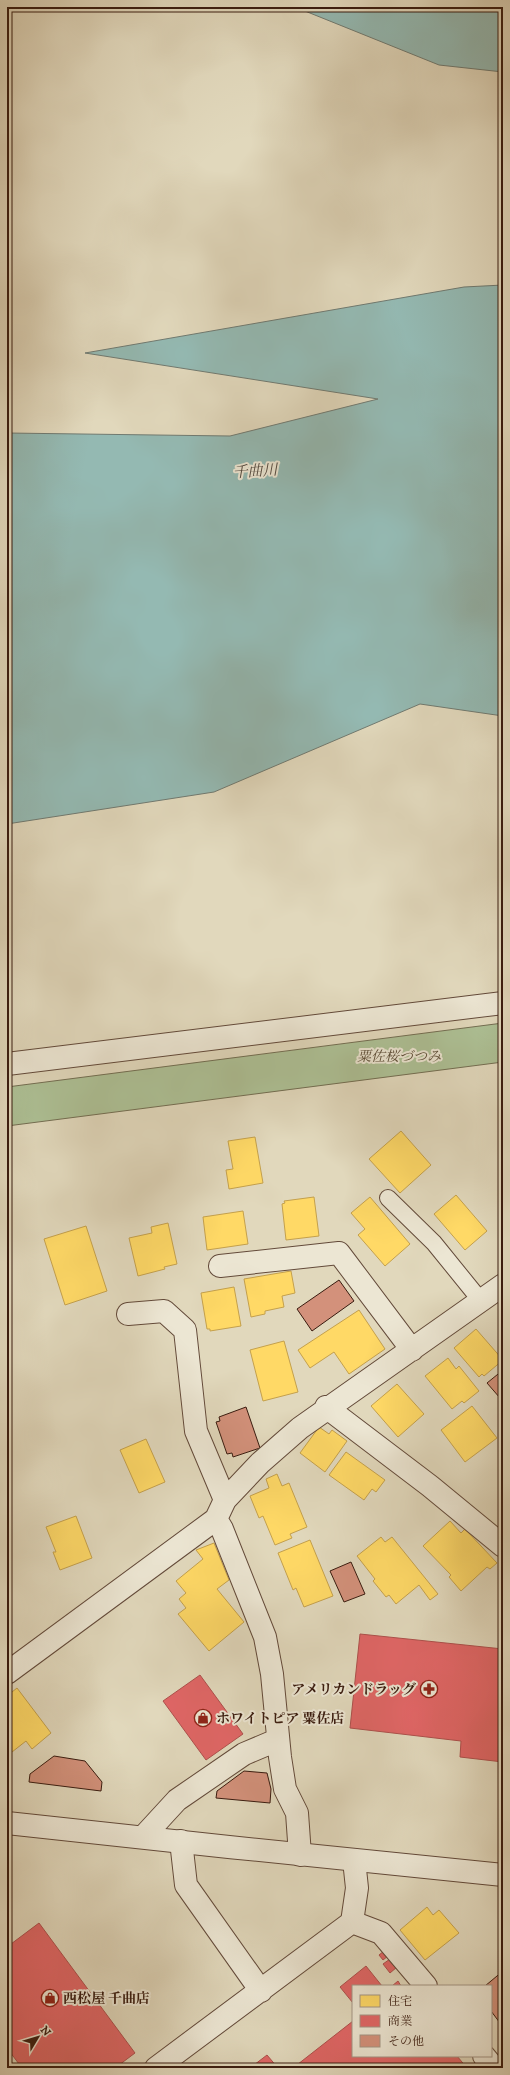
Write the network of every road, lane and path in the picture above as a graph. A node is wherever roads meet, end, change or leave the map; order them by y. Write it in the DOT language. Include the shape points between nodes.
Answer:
graph roads {
  1 [pos="503,1003"];
  2 [pos="7,1064"];
  3 [pos="388,1198"];
  4 [pos="220,1266"];
  5 [pos="503,1286"];
  6 [pos="482,1301"];
  7 [pos="128,1314"];
  8 [pos="412,1350"];
  9 [pos="326,1407"];
  10 [pos="220,1510"];
  11 [pos="503,1546"];
  12 [pos="7,1673"];
  13 [pos="277,1740"];
  14 [pos="7,1823"];
  15 [pos="143,1837"];
  16 [pos="181,1841"];
  17 [pos="300,1855"];
  18 [pos="354,1860"];
  19 [pos="503,1875"];
  20 [pos="352,1922"];
  21 [pos="425,1985"];
  22 [pos="261,1991"];
  23 [pos="485,2057"];
  24 [pos="156,2068"];
  25 [pos="494,2068"];
  1 -- 2 [label="street"];
  3 -- 6 [label="lane" via="434,1243"];
  4 -- 8 [label="street" via="338,1253"];
  5 -- 6 [label="street"];
  6 -- 8 [label="street"];
  7 -- 10 [label="street" via="164,1311 185,1330 196,1431"];
  8 -- 9 [label="street"];
  9 -- 10 [label="street" via="260,1463"];
  9 -- 11 [label="street" via="430,1486"];
  10 -- 12 [label="street"];
  10 -- 13 [label="street" via="222,1529 265,1637 272,1674"];
  13 -- 15 [label="street" via="244,1754 178,1800"];
  13 -- 17 [label="street" via="285,1789 297,1812"];
  14 -- 15 [label="street"];
  15 -- 16 [label="street"];
  16 -- 17 [label="street"];
  16 -- 22 [label="street" via="186,1885"];
  17 -- 18 [label="street"];
  18 -- 19 [label="street"];
  18 -- 20 [label="street" via="357,1888"];
  20 -- 21 [label="street" via="381,1933"];
  20 -- 22 [label="street"];
  22 -- 24 [label="street"];
  23 -- 25 [label="street"];
}
